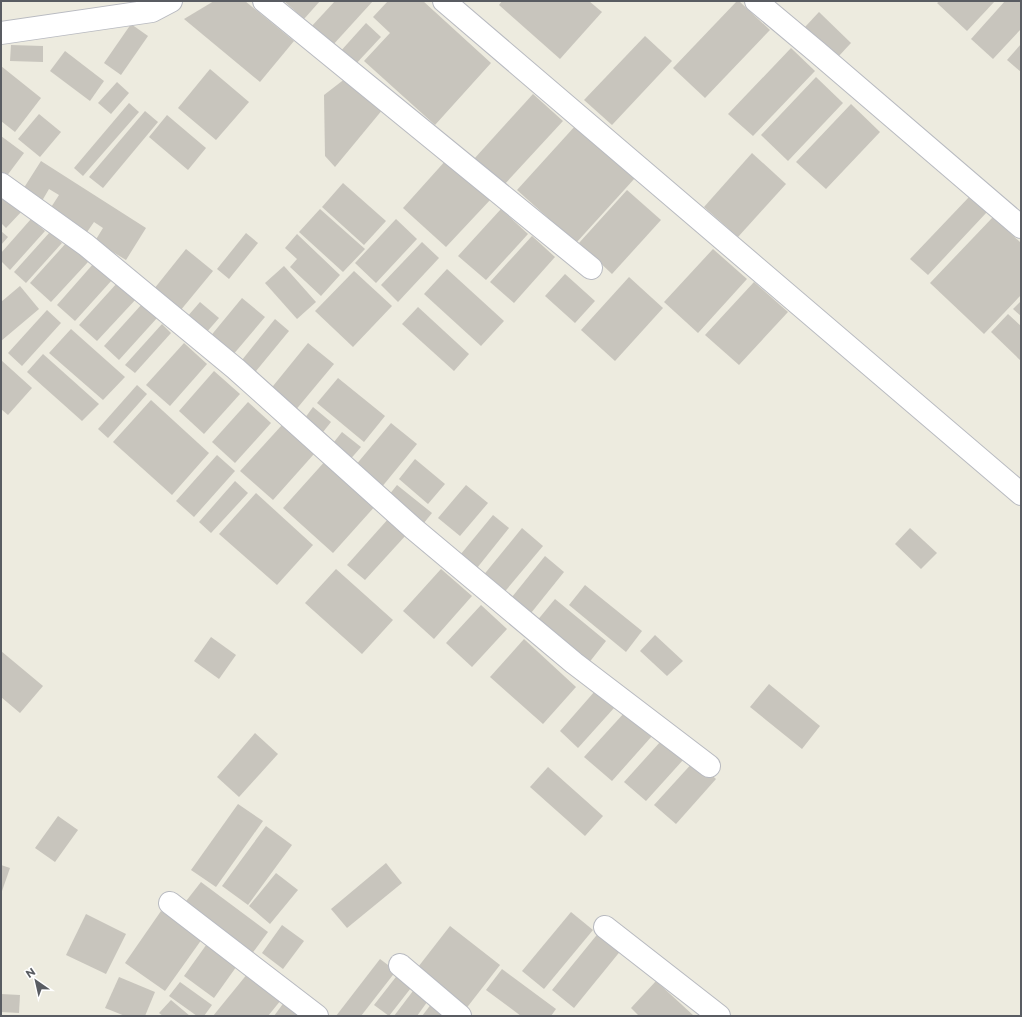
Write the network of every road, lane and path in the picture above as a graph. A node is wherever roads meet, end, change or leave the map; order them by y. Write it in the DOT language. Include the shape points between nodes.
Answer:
graph roads {
  1 [pos="171,1"];
  2 [pos="264,1"];
  3 [pos="444,1"];
  4 [pos="756,1"];
  5 [pos="1,33"];
  6 [pos="1,184"];
  7 [pos="1021,227"];
  8 [pos="591,268"];
  9 [pos="1021,494"];
  10 [pos="709,766"];
  11 [pos="170,904"];
  12 [pos="605,927"];
  13 [pos="400,965"];
  14 [pos="317,1016"];
  15 [pos="460,1016"];
  16 [pos="719,1016"];
  1 -- 5 [label="street" via="152,11"];
  2 -- 8 [label="street"];
  3 -- 9 [label="street"];
  4 -- 7 [label="street"];
  6 -- 10 [label="street" via="86,245 236,369 414,529 574,663"];
  11 -- 14 [label="street"];
  12 -- 16 [label="street"];
  13 -- 15 [label="street"];
}
